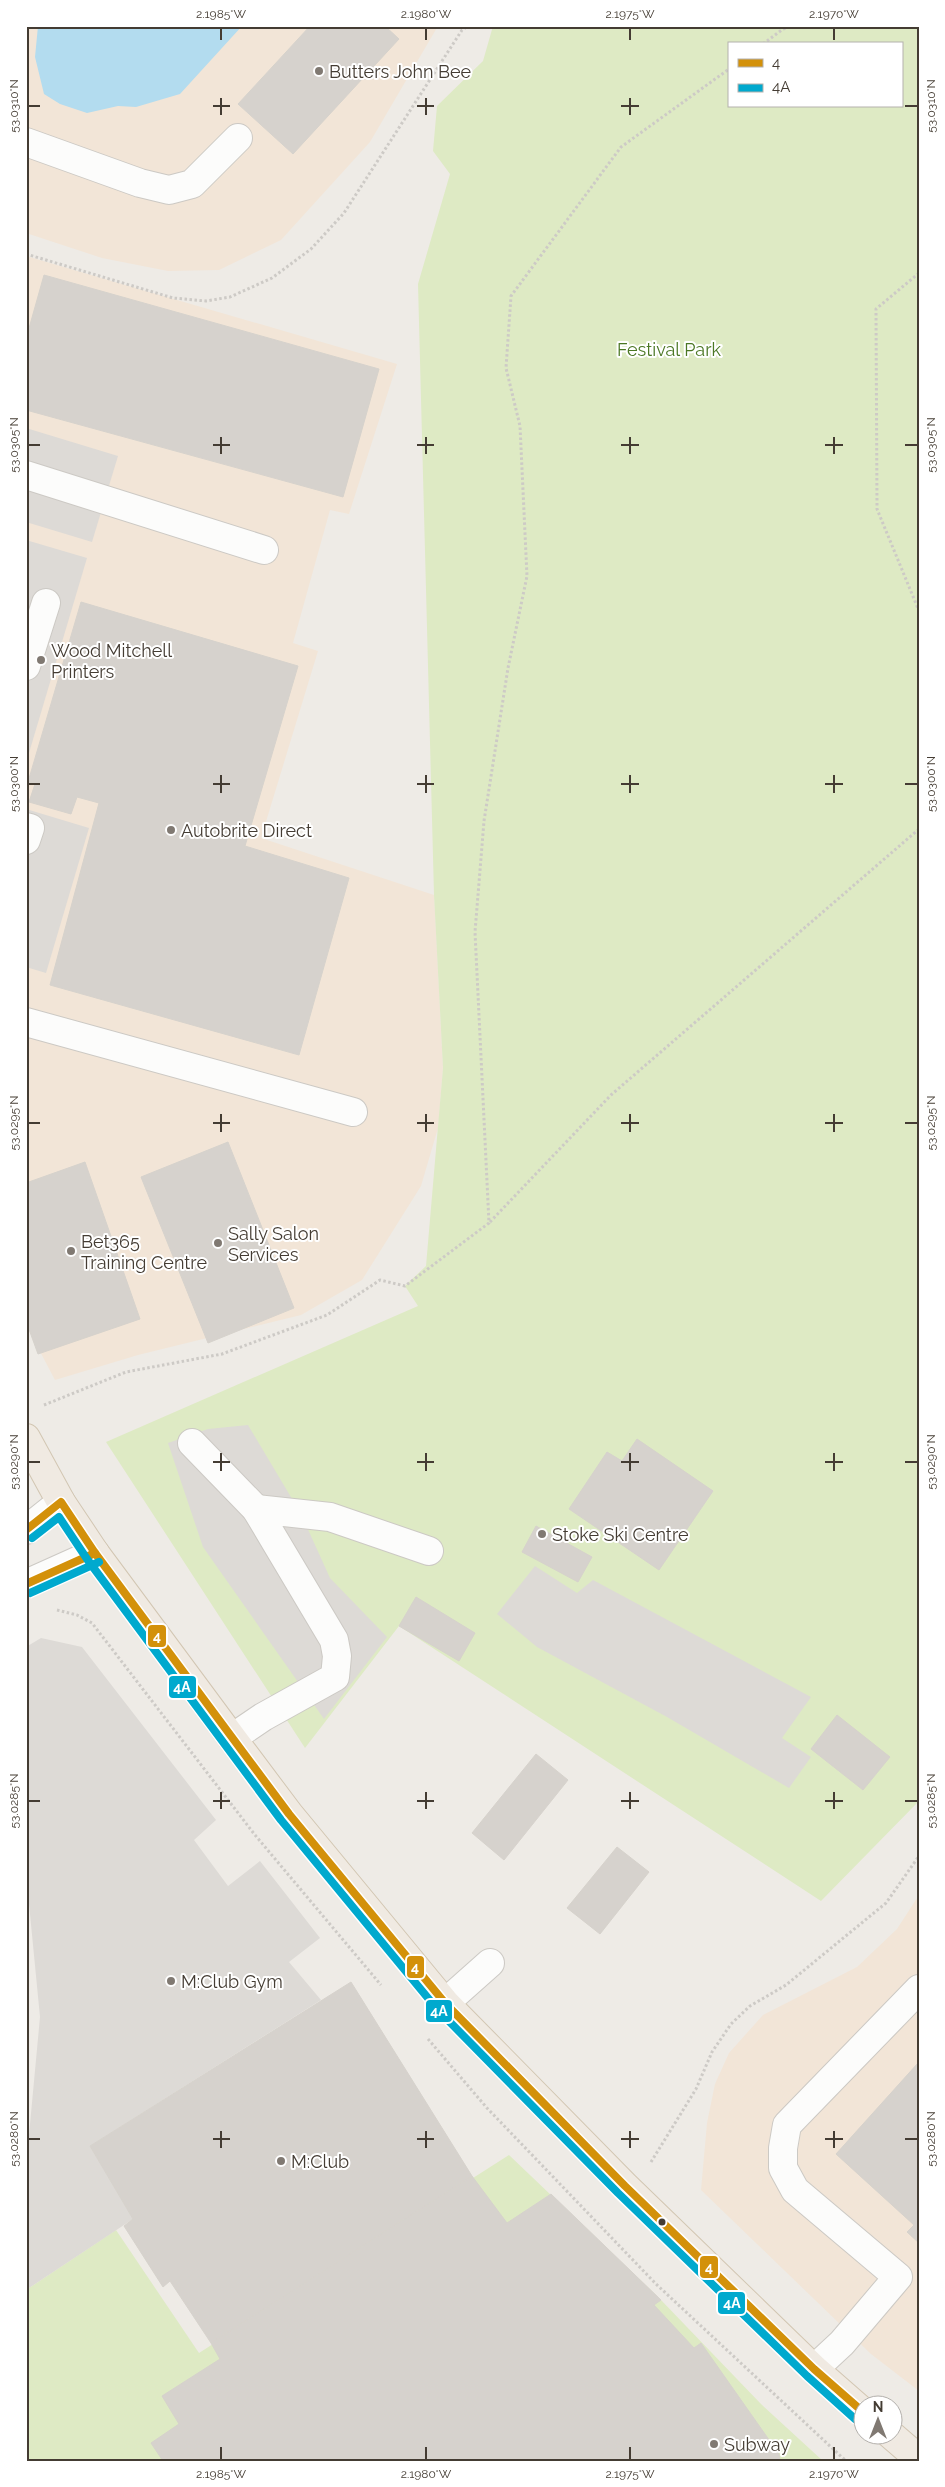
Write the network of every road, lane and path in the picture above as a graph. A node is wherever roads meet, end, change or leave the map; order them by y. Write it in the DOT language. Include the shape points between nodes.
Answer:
graph roads {
  1 [pos="468,26"];
  2 [pos="793,26"];
  3 [pos="463,28"];
  4 [pos="766,42"];
  5 [pos="728,70"];
  6 [pos="238,138"];
  7 [pos="26,142"];
  8 [pos="26,254"];
  9 [pos="919,273"];
  10 [pos="26,475"];
  11 [pos="264,550"];
  12 [pos="46,602"];
  13 [pos="919,611"];
  14 [pos="26,666"];
  15 [pos="26,827"];
  16 [pos="919,828"];
  17 [pos="26,840"];
  18 [pos="26,1022"];
  19 [pos="353,1112"];
  20 [pos="489,1223"];
  21 [pos="44,1405"];
  22 [pos="26,1438"];
  23 [pos="192,1443"];
  24 [pos="61,1502"];
  25 [pos="256,1509"];
  26 [pos="26,1530"];
  27 [pos="429,1551"];
  28 [pos="95,1553"];
  29 [pos="26,1584"];
  30 [pos="57,1610"];
  31 [pos="232,1738"];
  32 [pos="919,1856"];
  33 [pos="490,1963"];
  34 [pos="919,1990"];
  35 [pos="387,1993"];
  36 [pos="445,2003"];
  37 [pos="424,2036"];
  38 [pos="625,2186"];
  39 [pos="814,2368"];
  40 [pos="852,2402"];
  41 [pos="902,2444"];
  42 [pos="919,2459"];
  43 [pos="846,2461"];
  1 -- 3 [label="path"];
  2 -- 4 [label="path"];
  3 -- 8 [label="path" via="344,213 311,249 272,278 230,297 206,301 173,298"];
  5 -- 20 [label="path" via="621,147 511,296 506,368 520,426 526,576 484,821 476,932"];
  6 -- 7 [label="street" via="192,184 169,190"];
  9 -- 13 [label="path" via="876,309 877,509"];
  10 -- 11 [label="street"];
  12 -- 14 [label="street"];
  15 -- 17 [label="street" via="30,828"];
  16 -- 20 [label="path" via="612,1094"];
  18 -- 19 [label="street"];
  20 -- 21 [label="path" via="405,1286 380,1280 327,1315 222,1354 126,1372"];
  22 -- 24 [label="main road"];
  23 -- 25 [label="street"];
  24 -- 26 [label="street"];
  24 -- 28 [label="main road"];
  25 -- 27 [label="street" via="330,1517"];
  25 -- 31 [label="street" via="334,1640 337,1656 335,1677"];
  28 -- 29 [label="street"];
  28 -- 31 [label="main road"];
  30 -- 35 [label="path" via="92,1623 255,1835"];
  31 -- 36 [label="main road" via="289,1814"];
  32 -- 38 [label="path" via="886,1903 786,1985 750,2006 731,2024 712,2052 696,2089 663,2146"];
  33 -- 36 [label="street"];
  34 -- 39 [label="street" via="787,2125 784,2168 794,2190 898,2277 842,2344"];
  36 -- 38 [label="main road"];
  37 -- 43 [label="path" via="487,2108 656,2284"];
  38 -- 39 [label="main road"];
  39 -- 40 [label="main road"];
  41 -- 42 [label="main road"];
}
